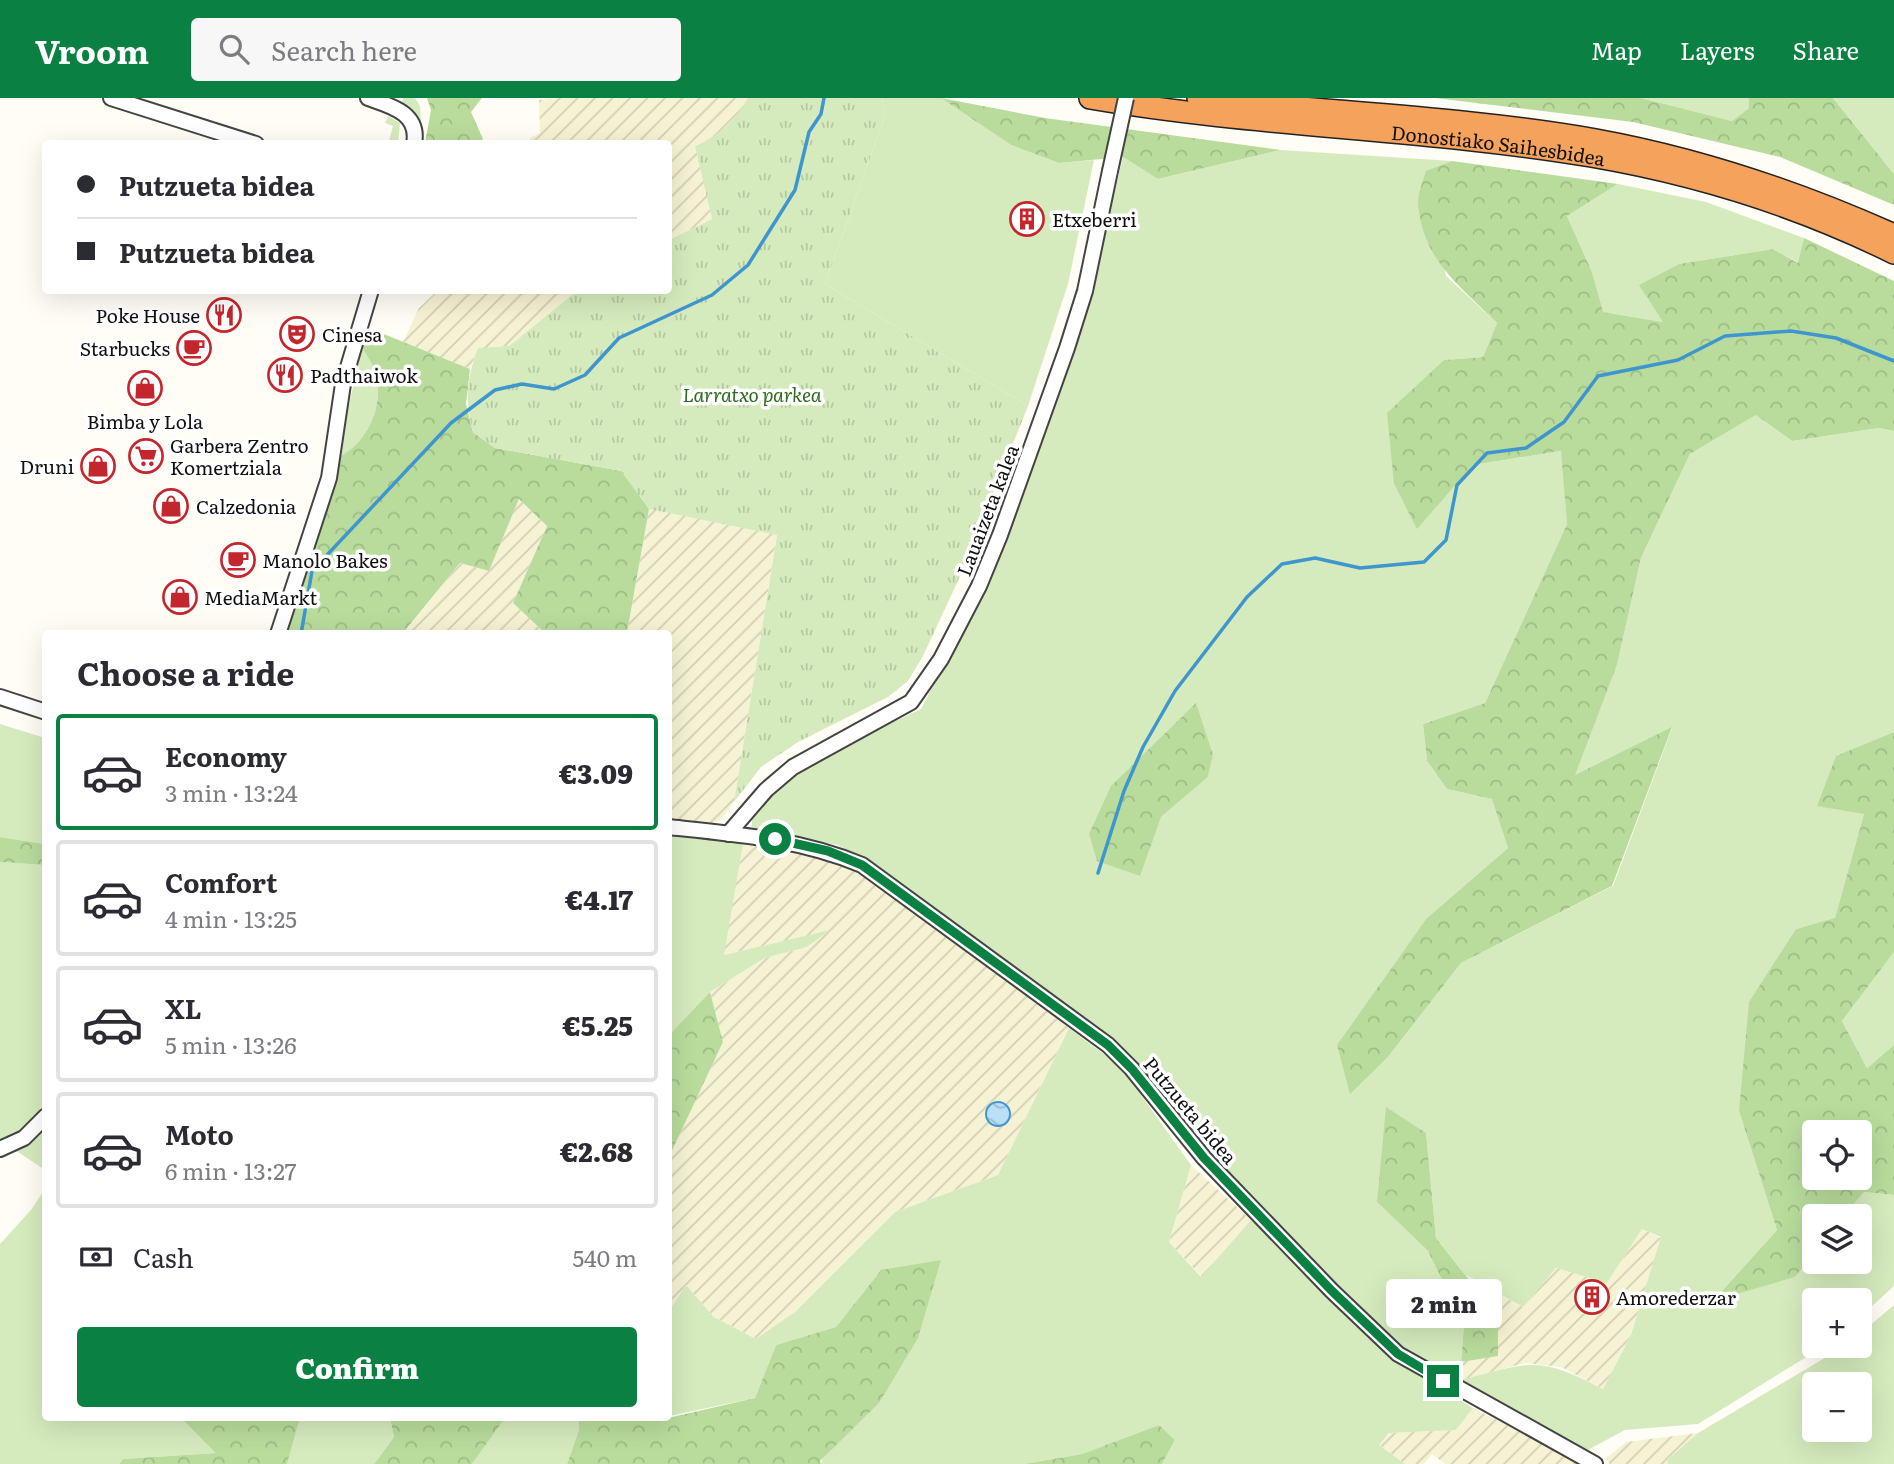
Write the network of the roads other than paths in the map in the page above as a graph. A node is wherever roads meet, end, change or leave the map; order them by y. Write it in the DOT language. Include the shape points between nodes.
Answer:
graph roads {
  1 [pos="111,98"];
  2 [pos="368,98"];
  3 [pos="1090,98"];
  4 [pos="1126,98"];
  5 [pos="1198,98"];
  6 [pos="243,140"];
  7 [pos="414,140"];
  8 [pos="1894,235"];
  9 [pos="1894,253"];
  10 [pos="370,294"];
  11 [pos="279,630"];
  12 [pos="0,697"];
  13 [pos="42,711"];
  14 [pos="744,814"];
  15 [pos="672,827"];
  16 [pos="728,834"];
  17 [pos="761,838"];
  18 [pos="42,1120"];
  19 [pos="0,1149"];
  20 [pos="1595,1464"];
  1 -- 6 [label="street"];
  2 -- 7 [label="street" via="404,112 414,128"];
  3 -- 9 [label="highway, Donostiako Saihesbidea" via="1188,113 1528,147 1632,164 1759,198"];
  4 -- 14 [label="street, Lauaizeta kalea, bridge" via="1085,291 1067,348 1000,535 941,659 911,702 894,715 816,752 766,790"];
  5 -- 8 [label="highway, Donostiako Saihesbidea" via="1614,144 1765,183"];
  10 -- 11 [label="street" via="343,384 329,478"];
  12 -- 13 [label="street"];
  14 -- 16 [label="street, Lauaizeta kalea"];
  14 -- 17 [label="street" via="745,827"];
  15 -- 16 [label="street, Putzueta bidea"];
  16 -- 17 [label="street, Putzueta bidea"];
  17 -- 20 [label="street, Putzueta bidea" via="828,851 862,865 1108,1045 1204,1158 1398,1354"];
  18 -- 19 [label="street" via="24,1138"];
}
